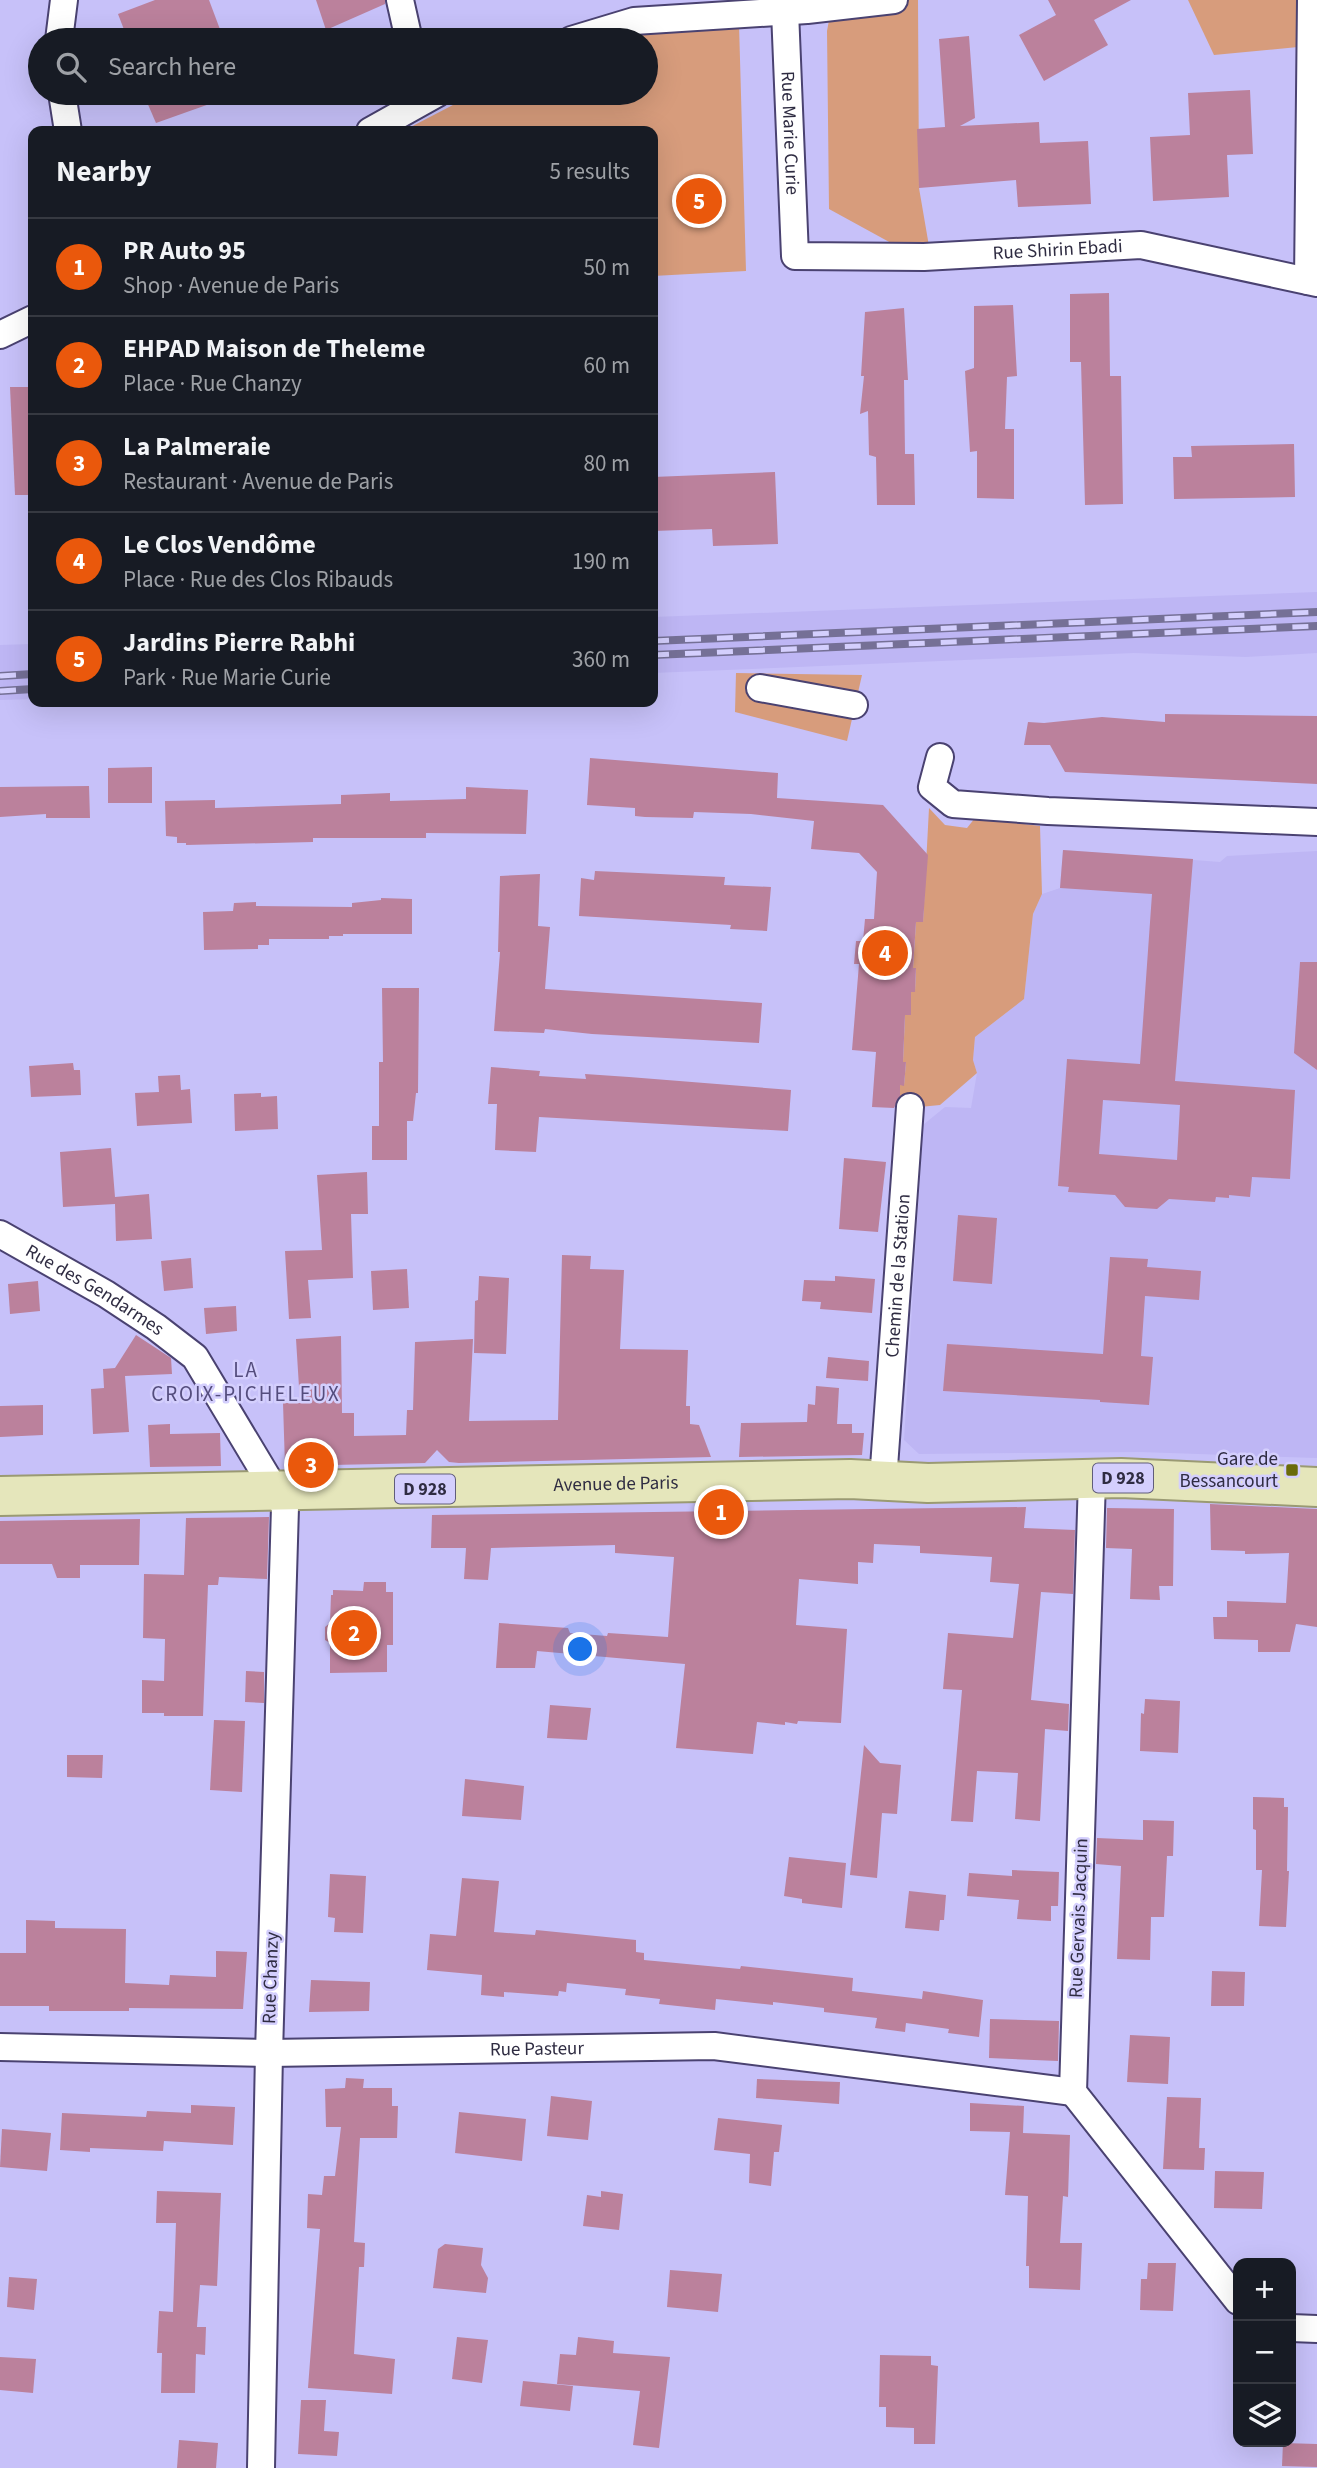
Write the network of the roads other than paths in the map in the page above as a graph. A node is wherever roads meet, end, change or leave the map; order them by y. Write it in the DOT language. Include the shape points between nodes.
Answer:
graph roads {
  1 [pos="64,0"];
  2 [pos="400,0"];
  3 [pos="894,0"];
  4 [pos="1311,0"];
  5 [pos="633,11"];
  6 [pos="785,11"];
  7 [pos="60,28"];
  8 [pos="406,28"];
  9 [pos="597,28"];
  10 [pos="64,105"];
  11 [pos="411,105"];
  12 [pos="67,126"];
  13 [pos="378,126"];
  14 [pos="794,256"];
  15 [pos="1313,282"];
  16 [pos="28,321"];
  17 [pos="0,335"];
  18 [pos="760,688"];
  19 [pos="854,705"];
  20 [pos="940,757"];
  21 [pos="1317,822"];
  22 [pos="910,1107"];
  23 [pos="0,1234"];
  24 [pos="1092,1479"];
  25 [pos="883,1481"];
  26 [pos="1317,1487"];
  27 [pos="275,1491"];
  28 [pos="0,1496"];
  29 [pos="0,2047"];
  30 [pos="269,2053"];
  31 [pos="1073,2092"];
  32 [pos="1233,2295"];
  33 [pos="1296,2328"];
  34 [pos="1317,2329"];
  35 [pos="261,2468"];
  1 -- 7 [label="street"];
  2 -- 8 [label="street"];
  3 -- 6 [label="street"];
  4 -- 15 [label="street"];
  5 -- 6 [label="street"];
  5 -- 9 [label="street"];
  6 -- 14 [label="street, Rue Marie Curie"];
  10 -- 12 [label="street"];
  11 -- 13 [label="street"];
  14 -- 15 [label="street, Rue Shirin Ebadi" via="923,257 1141,246"];
  16 -- 17 [label="street"];
  18 -- 19 [label="street"];
  20 -- 21 [label="street" via="932,787 953,813 1048,811"];
  22 -- 25 [label="street, Chemin de la Station"];
  23 -- 27 [label="street, Rue des Gendarmes" via="106,1294 195,1357"];
  24 -- 25 [label="main road, Avenue de Paris / D 928"];
  24 -- 26 [label="main road, Avenue de Paris / D 928"];
  24 -- 31 [label="street, Rue Gervais Jacquin"];
  25 -- 27 [label="main road, Avenue de Paris / D 928"];
  27 -- 28 [label="main road, Avenue de Paris / D 928"];
  27 -- 30 [label="street, Rue Chanzy" via="285,1516"];
  29 -- 30 [label="street, Rue Pasteur"];
  30 -- 31 [label="street, Rue Pasteur" via="714,2046"];
  30 -- 35 [label="street, Rue Chanzy"];
  31 -- 32 [label="street"];
  33 -- 34 [label="street"];
}
